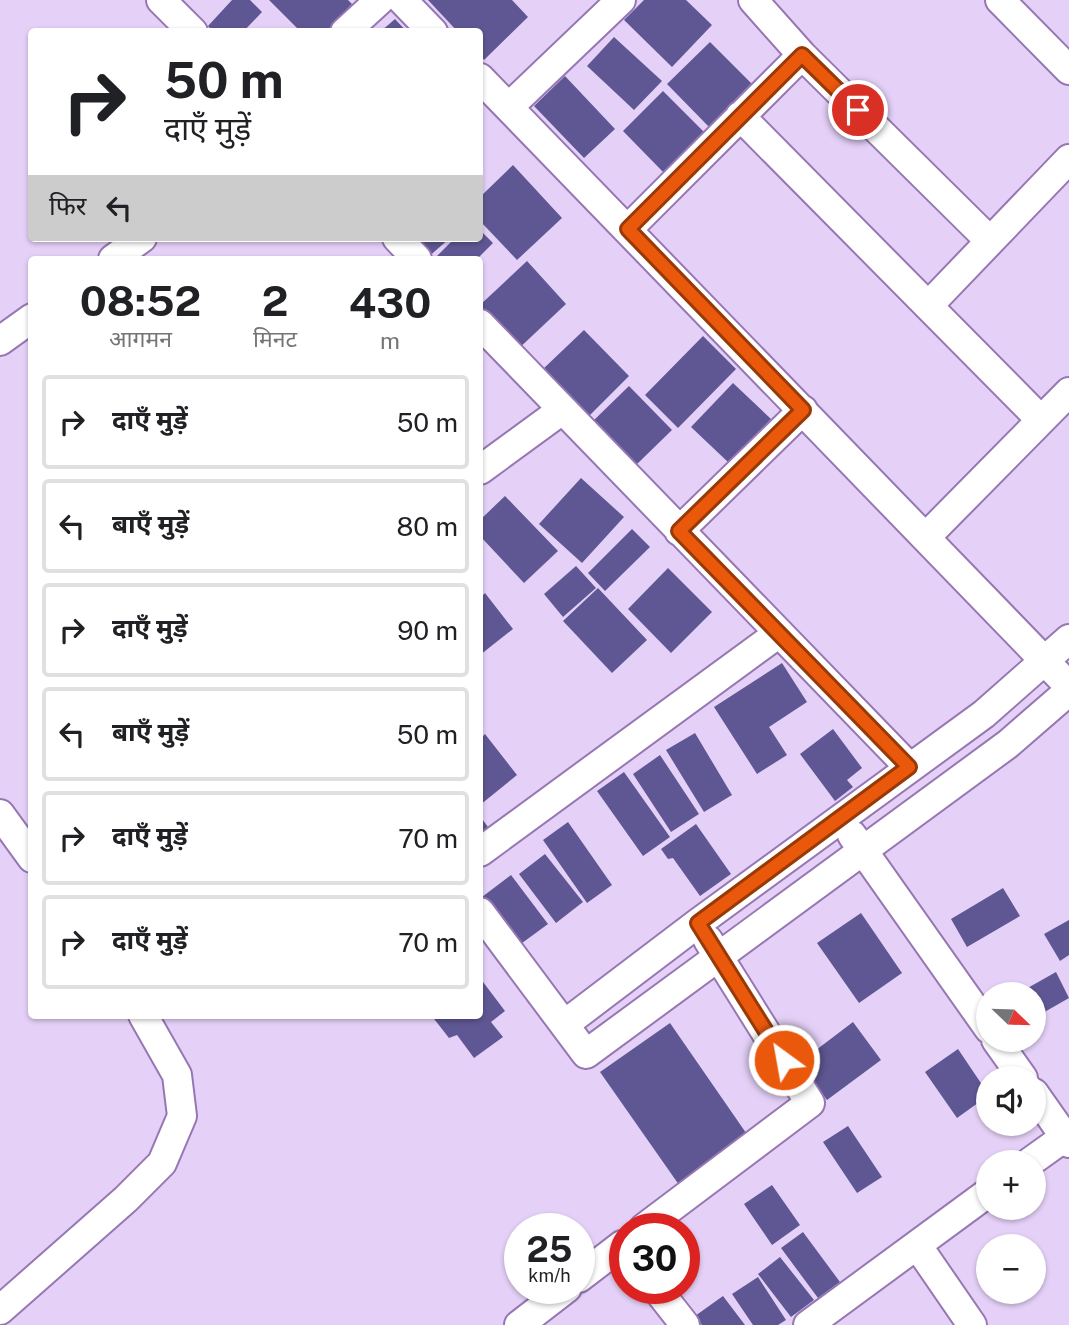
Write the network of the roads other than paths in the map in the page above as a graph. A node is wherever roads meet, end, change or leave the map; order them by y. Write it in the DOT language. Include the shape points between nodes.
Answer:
graph roads {
  1 [pos="161,0"];
  2 [pos="380,0"];
  3 [pos="402,0"];
  4 [pos="621,0"];
  5 [pos="753,0"];
  6 [pos="1000,0"];
  7 [pos="189,28"];
  8 [pos="349,28"];
  9 [pos="429,28"];
  10 [pos="802,55"];
  11 [pos="1069,70"];
  12 [pos="483,81"];
  13 [pos="509,107"];
  14 [pos="740,116"];
  15 [pos="1069,159"];
  16 [pos="628,229"];
  17 [pos="990,240"];
  18 [pos="136,242"];
  19 [pos="401,242"];
  20 [pos="117,256"];
  21 [pos="414,256"];
  22 [pos="928,306"];
  23 [pos="28,321"];
  24 [pos="483,327"];
  25 [pos="0,341"];
  26 [pos="1069,392"];
  27 [pos="562,410"];
  28 [pos="803,410"];
  29 [pos="1041,420"];
  30 [pos="483,468"];
  31 [pos="679,531"];
  32 [pos="926,537"];
  33 [pos="779,633"];
  34 [pos="1069,639"];
  35 [pos="1046,661"];
  36 [pos="1069,689"];
  37 [pos="909,767"];
  38 [pos="0,814"];
  39 [pos="840,818"];
  40 [pos="862,849"];
  41 [pos="483,850"];
  42 [pos="28,852"];
  43 [pos="483,916"];
  44 [pos="698,923"];
  45 [pos="718,956"];
  46 [pos="976,1011"];
  47 [pos="144,1019"];
  48 [pos="565,1024"];
  49 [pos="1046,1110"];
  50 [pos="1067,1140"];
  51 [pos="1046,1152"];
  52 [pos="976,1202"];
  53 [pos="665,1213"];
  54 [pos="917,1245"];
  55 [pos="546,1304"];
  56 [pos="669,1304"];
  57 [pos="0,1310"];
  58 [pos="519,1325"];
  59 [pos="685,1325"];
  60 [pos="807,1325"];
  61 [pos="972,1325"];
  1 -- 7 [label="street"];
  2 -- 8 [label="street"];
  3 -- 9 [label="street"];
  4 -- 13 [label="street"];
  5 -- 10 [label="street"];
  6 -- 11 [label="street"];
  10 -- 14 [label="street"];
  10 -- 17 [label="street"];
  12 -- 13 [label="street"];
  13 -- 16 [label="street"];
  14 -- 16 [label="street"];
  14 -- 22 [label="street"];
  15 -- 17 [label="street"];
  16 -- 28 [label="street"];
  17 -- 22 [label="street"];
  18 -- 20 [label="street"];
  19 -- 21 [label="street"];
  22 -- 29 [label="street"];
  23 -- 25 [label="street"];
  24 -- 27 [label="street"];
  26 -- 29 [label="street"];
  27 -- 30 [label="street"];
  27 -- 31 [label="street"];
  28 -- 31 [label="street"];
  28 -- 32 [label="street"];
  29 -- 32 [label="street"];
  31 -- 33 [label="street"];
  32 -- 35 [label="street"];
  33 -- 37 [label="street"];
  33 -- 41 [label="street"];
  34 -- 35 [label="street"];
  35 -- 36 [label="street"];
  35 -- 37 [label="street" via="984,714"];
  36 -- 40 [label="street" via="1008,744"];
  37 -- 39 [label="street"];
  38 -- 42 [label="street"];
  39 -- 40 [label="street"];
  39 -- 44 [label="street"];
  40 -- 45 [label="street"];
  40 -- 46 [label="street"];
  43 -- 48 [label="street"];
  44 -- 45 [label="street"];
  44 -- 48 [label="street"];
  45 -- 48 [label="street" via="586,1054"];
  45 -- 53 [label="street" via="810,1102"];
  47 -- 57 [label="street" via="177,1075 182,1116 162,1163"];
  49 -- 50 [label="street"];
  50 -- 51 [label="street"];
  52 -- 54 [label="street"];
  54 -- 60 [label="street"];
  54 -- 61 [label="street"];
  55 -- 58 [label="street"];
  56 -- 59 [label="street"];
}
